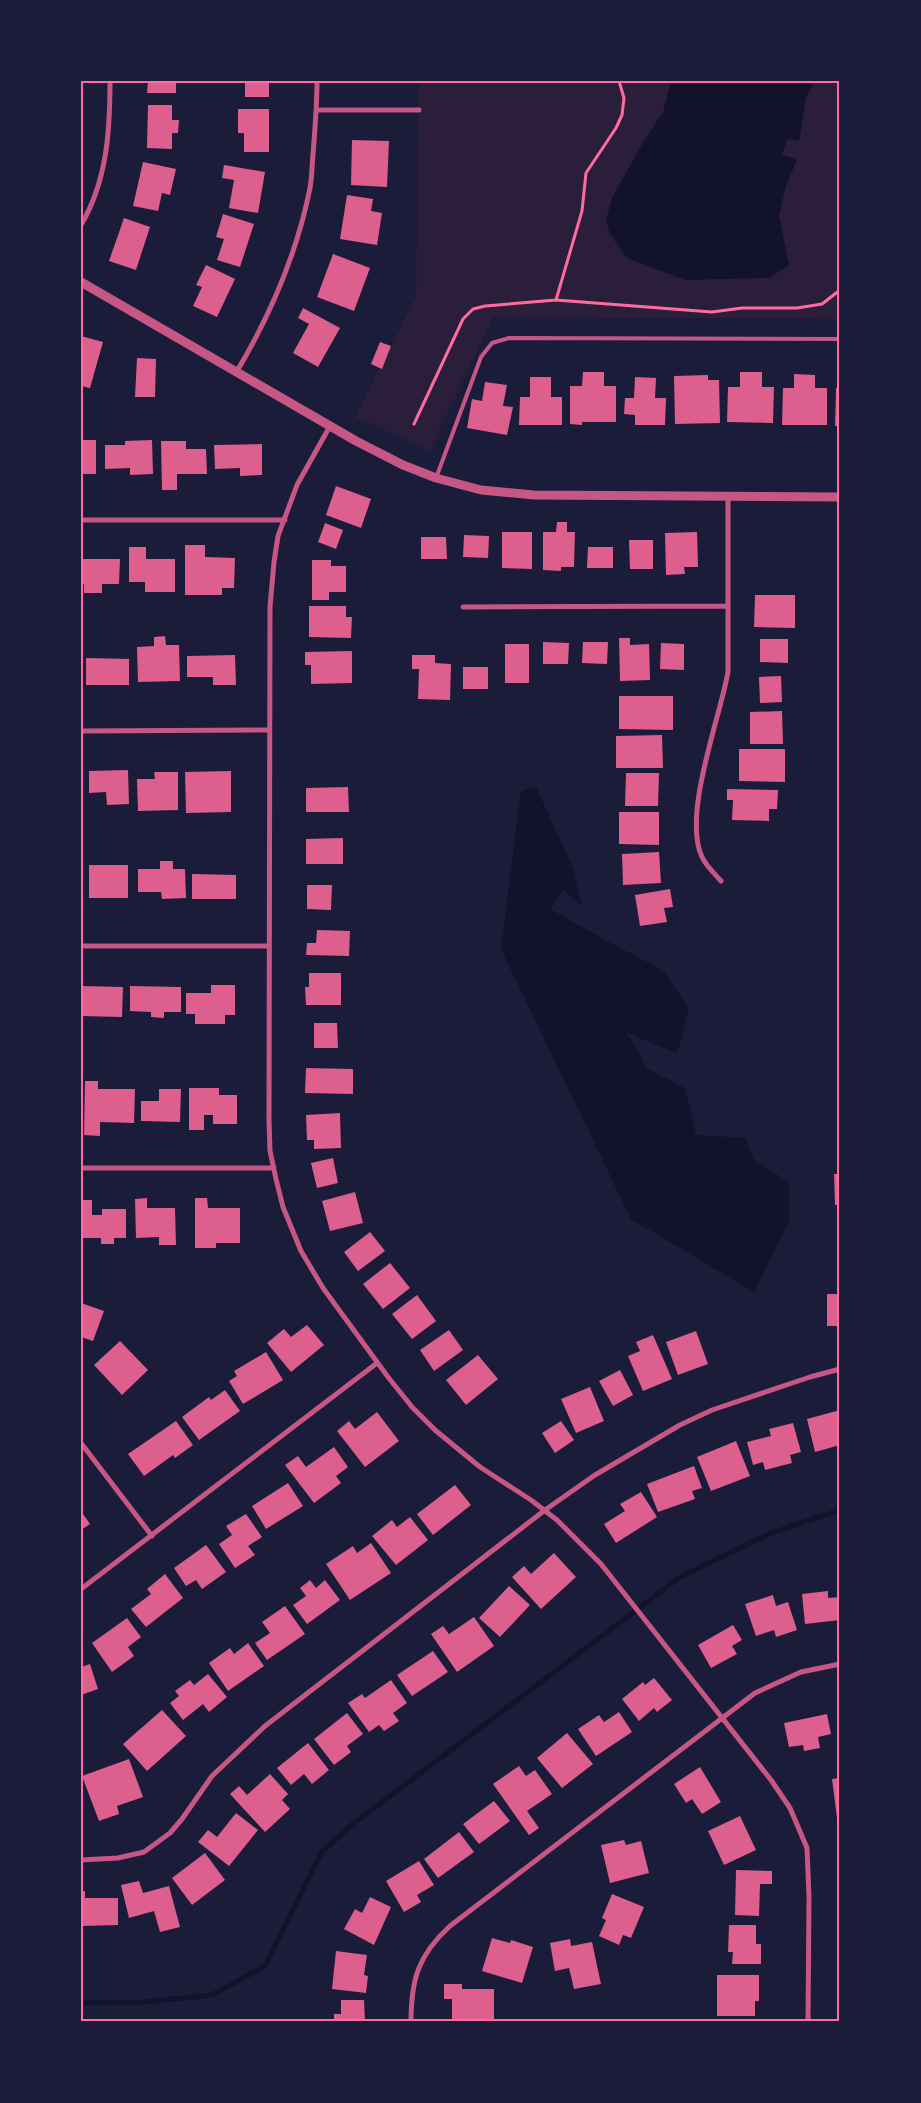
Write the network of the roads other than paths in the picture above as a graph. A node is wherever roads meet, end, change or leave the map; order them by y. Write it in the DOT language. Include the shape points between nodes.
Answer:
graph roads {
  1 [pos="110,81"];
  2 [pos="317,81"];
  3 [pos="317,110"];
  4 [pos="419,110"];
  5 [pos="81,225"];
  6 [pos="81,282"];
  7 [pos="840,339"];
  8 [pos="238,371"];
  9 [pos="330,426"];
  10 [pos="436,478"];
  11 [pos="728,497"];
  12 [pos="840,497"];
  13 [pos="81,520"];
  14 [pos="285,520"];
  15 [pos="728,606"];
  16 [pos="463,607"];
  17 [pos="270,730"];
  18 [pos="81,731"];
  19 [pos="721,881"];
  20 [pos="81,946"];
  21 [pos="269,946"];
  22 [pos="81,1168"];
  23 [pos="274,1168"];
  24 [pos="377,1363"];
  25 [pos="840,1369"];
  26 [pos="81,1443"];
  27 [pos="545,1510"];
  28 [pos="152,1536"];
  29 [pos="81,1589"];
  30 [pos="840,1664"];
  31 [pos="722,1717"];
  32 [pos="81,1860"];
  33 [pos="411,2022"];
  34 [pos="808,2022"];
  1 -- 5 [label="street" via="108,141 102,174"];
  2 -- 3 [label="street"];
  3 -- 4 [label="street"];
  3 -- 8 [label="street" via="311,186 289,264 270,310"];
  6 -- 8 [label="street"];
  7 -- 10 [label="lane" via="509,338 492,343 481,357"];
  8 -- 9 [label="street"];
  9 -- 10 [label="street" via="386,457"];
  9 -- 14 [label="street" via="297,485"];
  10 -- 11 [label="street" via="481,490 534,495"];
  11 -- 12 [label="street"];
  11 -- 15 [label="street"];
  13 -- 14 [label="street"];
  14 -- 17 [label="street" via="278,536 271,598"];
  15 -- 16 [label="street"];
  15 -- 19 [label="street" via="728,672 704,764 697,840 702,858"];
  17 -- 18 [label="street"];
  17 -- 21 [label="street"];
  20 -- 21 [label="street"];
  21 -- 23 [label="street" via="269,1121"];
  22 -- 23 [label="street"];
  23 -- 24 [label="street" via="283,1207 301,1251 323,1288"];
  24 -- 27 [label="street" via="412,1407 436,1430 480,1467"];
  24 -- 28 [label="street"];
  25 -- 27 [label="street" via="750,1397 680,1425 595,1475"];
  26 -- 28 [label="street"];
  27 -- 31 [label="street" via="601,1564"];
  27 -- 32 [label="street" via="265,1726 212,1776 170,1833 144,1852 118,1858"];
  28 -- 29 [label="street"];
  30 -- 31 [label="street" via="782,1679 755,1693"];
  31 -- 33 [label="street" via="441,1934 419,1964 414,1977"];
  31 -- 34 [label="street" via="790,1808 807,1848"];
}
